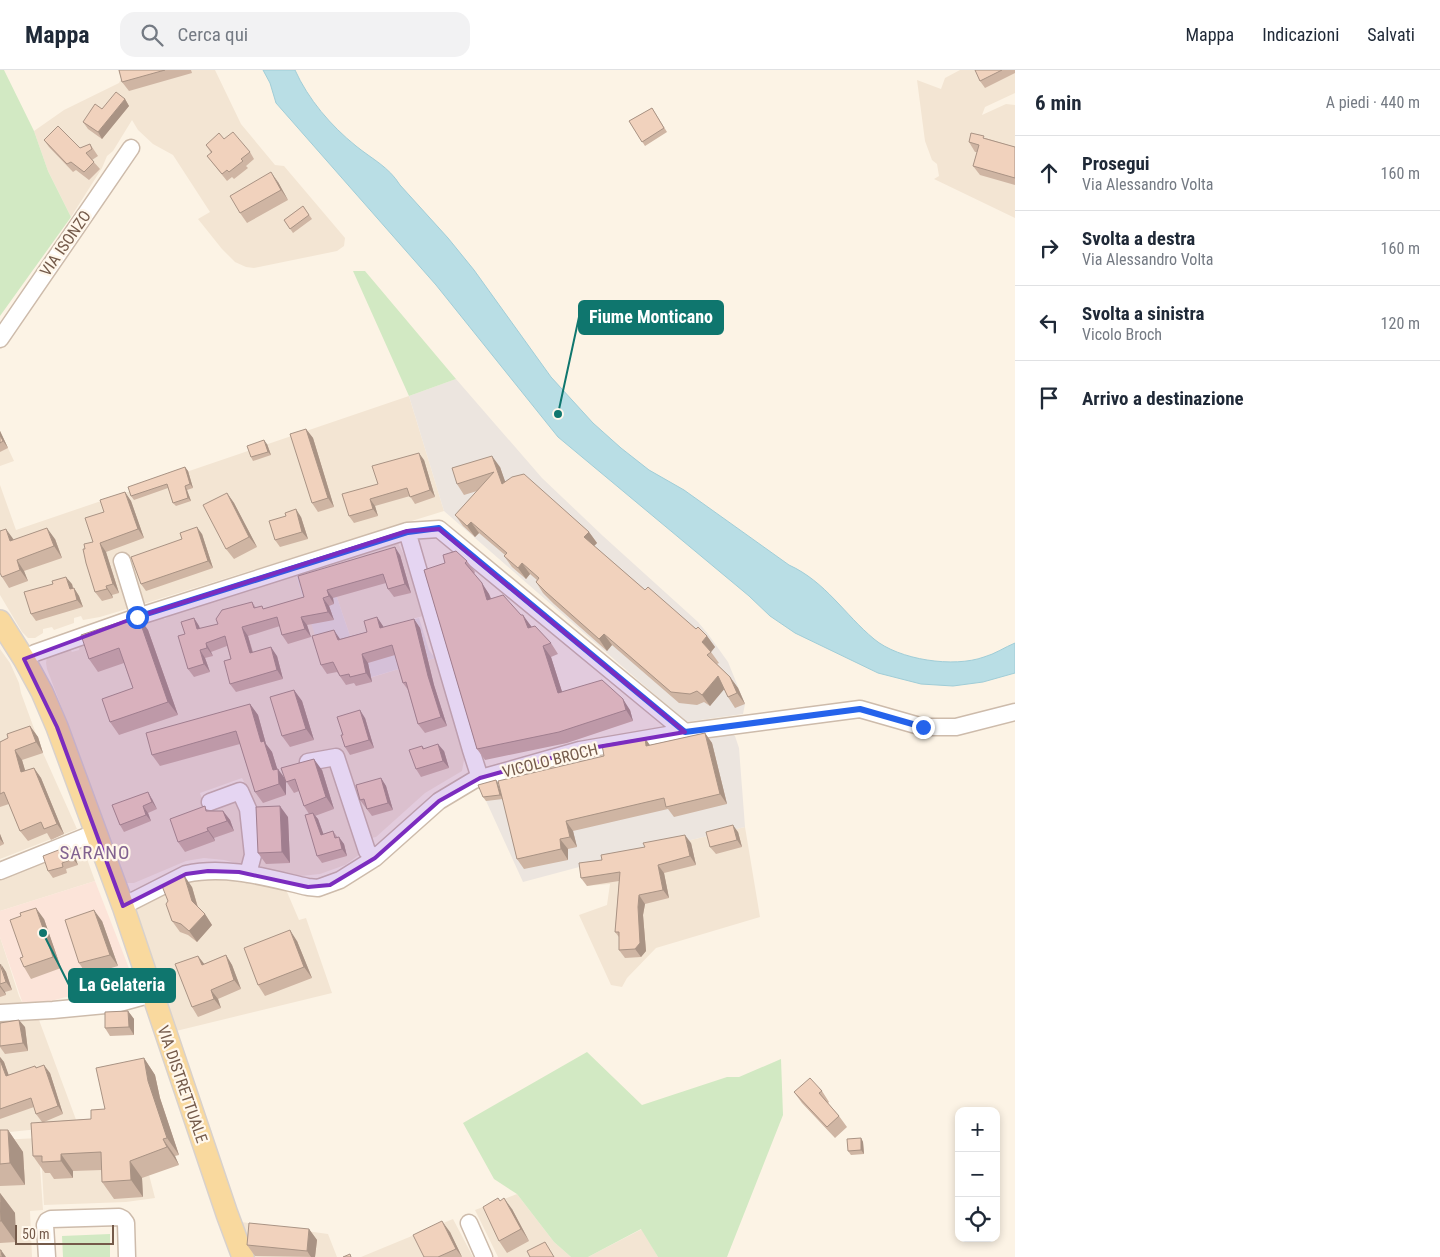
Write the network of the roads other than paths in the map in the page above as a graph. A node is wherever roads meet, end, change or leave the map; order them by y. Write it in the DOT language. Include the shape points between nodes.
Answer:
graph roads {
  1 [pos="131,148"];
  2 [pos="0,339"];
  3 [pos="408,532"];
  4 [pos="122,562"];
  5 [pos="137,617"];
  6 [pos="0,621"];
  7 [pos="24,659"];
  8 [pos="1015,712"];
  9 [pos="685,732"];
  10 [pos="308,762"];
  11 [pos="480,778"];
  12 [pos="210,802"];
  13 [pos="97,832"];
  14 [pos="375,858"];
  15 [pos="0,871"];
  16 [pos="248,874"];
  17 [pos="124,906"];
  18 [pos="152,994"];
  19 [pos="0,1013"];
  20 [pos="469,1223"];
  21 [pos="241,1253"];
  22 [pos="46,1257"];
  23 [pos="127,1257"];
  24 [pos="484,1257"];
  1 -- 2 [label="street, VIA ISONZO"];
  3 -- 5 [label="street"];
  3 -- 9 [label="street" via="439,528"];
  3 -- 11 [label="street"];
  4 -- 5 [label="street"];
  5 -- 7 [label="street"];
  6 -- 7 [label="main road, VIA DISTRETTUALE"];
  7 -- 13 [label="main road, VIA DISTRETTUALE" via="57,727"];
  8 -- 9 [label="street, VICOLO BROCH" via="956,727 923,727 860,709"];
  9 -- 11 [label="street, VICOLO BROCH" via="580,750"];
  10 -- 14 [label="street" via="336,757 367,851"];
  11 -- 14 [label="street, VICOLO BROCH" via="428,809"];
  12 -- 16 [label="street" via="240,791 248,809 252,855"];
  13 -- 15 [label="street"];
  13 -- 17 [label="main road, VIA DISTRETTUALE"];
  14 -- 16 [label="street, VICOLO BROCH" via="340,880 318,888"];
  16 -- 17 [label="street, VICOLO BROCH" via="208,870 186,874"];
  17 -- 18 [label="main road, VIA DISTRETTUALE"];
  18 -- 19 [label="street" via="116,1004"];
  18 -- 21 [label="main road, VIA DISTRETTUALE"];
  20 -- 24 [label="street"];
  22 -- 23 [label="street" via="47,1221 119,1217 126,1223"];
}
